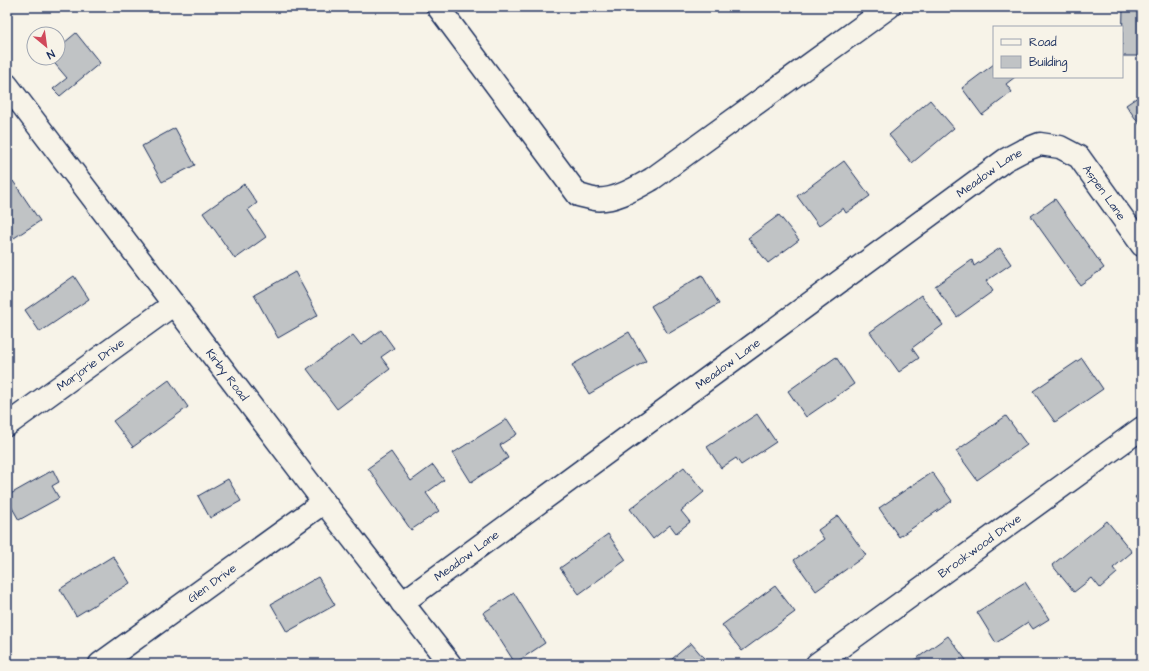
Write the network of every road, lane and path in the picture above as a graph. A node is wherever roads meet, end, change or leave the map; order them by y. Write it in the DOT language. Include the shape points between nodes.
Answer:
graph roads {
  1 [pos="889,7"];
  2 [pos="444,9"];
  3 [pos="7,85"];
  4 [pos="1060,147"];
  5 [pos="1142,245"];
  6 [pos="174,304"];
  7 [pos="7,425"];
  8 [pos="1142,428"];
  9 [pos="324,502"];
  10 [pos="402,603"];
  11 [pos="100,664"];
  12 [pos="450,664"];
  13 [pos="817,664"];
  1 -- 2 [label="street" via="652,179 631,192 595,200 578,194"];
  3 -- 6 [label="street, Kirby Road"];
  4 -- 5 [label="street, Aspen Lane" via="1079,157"];
  4 -- 10 [label="street, Meadow Lane" via="1040,144 1005,160"];
  6 -- 7 [label="street, Marjorie Drive"];
  6 -- 9 [label="street, Kirby Road"];
  8 -- 13 [label="street, Brookwood Drive"];
  9 -- 10 [label="street, Kirby Road"];
  9 -- 11 [label="street, Glen Drive"];
  10 -- 12 [label="street, Kirby Road"];
}
